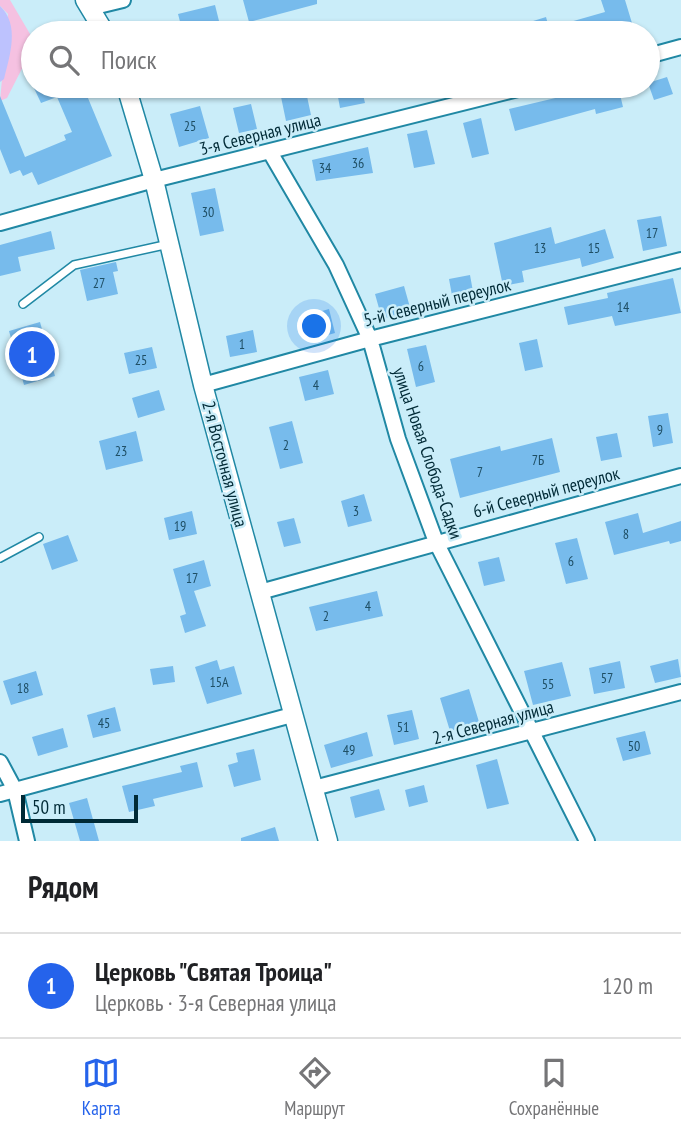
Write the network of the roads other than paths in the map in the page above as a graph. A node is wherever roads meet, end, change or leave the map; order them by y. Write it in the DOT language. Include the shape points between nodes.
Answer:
graph roads {
  1 [pos="123,0"];
  2 [pos="85,3"];
  3 [pos="97,21"];
  4 [pos="681,47"];
  5 [pos="660,52"];
  6 [pos="130,98"];
  7 [pos="483,98"];
  8 [pos="270,152"];
  9 [pos="154,180"];
  10 [pos="0,223"];
  11 [pos="169,244"];
  12 [pos="681,260"];
  13 [pos="23,304"];
  14 [pos="370,339"];
  15 [pos="203,385"];
  16 [pos="681,476"];
  17 [pos="39,537"];
  18 [pos="436,542"];
  19 [pos="0,558"];
  20 [pos="260,592"];
  21 [pos="681,692"];
  22 [pos="292,715"];
  23 [pos="534,731"];
  24 [pos="0,762"];
  25 [pos="314,788"];
  26 [pos="15,790"];
  27 [pos="0,794"];
  28 [pos="27,841"];
  29 [pos="328,841"];
  30 [pos="587,841"];
  1 -- 2 [label="street"];
  2 -- 3 [label="street"];
  4 -- 5 [label="street"];
  6 -- 9 [label="street, 2-я Восточная улица"];
  7 -- 8 [label="street, 3-я Северная улица"];
  8 -- 9 [label="street, 3-я Северная улица"];
  8 -- 14 [label="street, улица Новая Слобода-Садки" via="336,265"];
  9 -- 10 [label="street, 3-я Северная улица"];
  9 -- 11 [label="street, 2-я Восточная улица"];
  11 -- 13 [label="lane" via="74,265"];
  11 -- 15 [label="street, 2-я Восточная улица"];
  12 -- 14 [label="street, 5-й Северный переулок"];
  14 -- 15 [label="street, 5-й Северный переулок"];
  14 -- 18 [label="street, улица Новая Слобода-Садки" via="398,439"];
  15 -- 20 [label="street, 2-я Восточная улица"];
  16 -- 18 [label="street, 6-й Северный переулок"];
  17 -- 19 [label="lane"];
  18 -- 20 [label="street, 6-й Северный переулок"];
  18 -- 23 [label="street, улица Новая Слобода-Садки"];
  20 -- 22 [label="street, 2-я Восточная улица"];
  21 -- 23 [label="street, 2-я Северная улица"];
  22 -- 25 [label="street, 2-я Восточная улица"];
  22 -- 26 [label="street"];
  23 -- 25 [label="street, 2-я Северная улица"];
  23 -- 30 [label="street, улица Новая Слобода-Садки"];
  24 -- 26 [label="street"];
  25 -- 29 [label="street, 2-я Восточная улица"];
  26 -- 27 [label="street"];
  26 -- 28 [label="street"];
}
